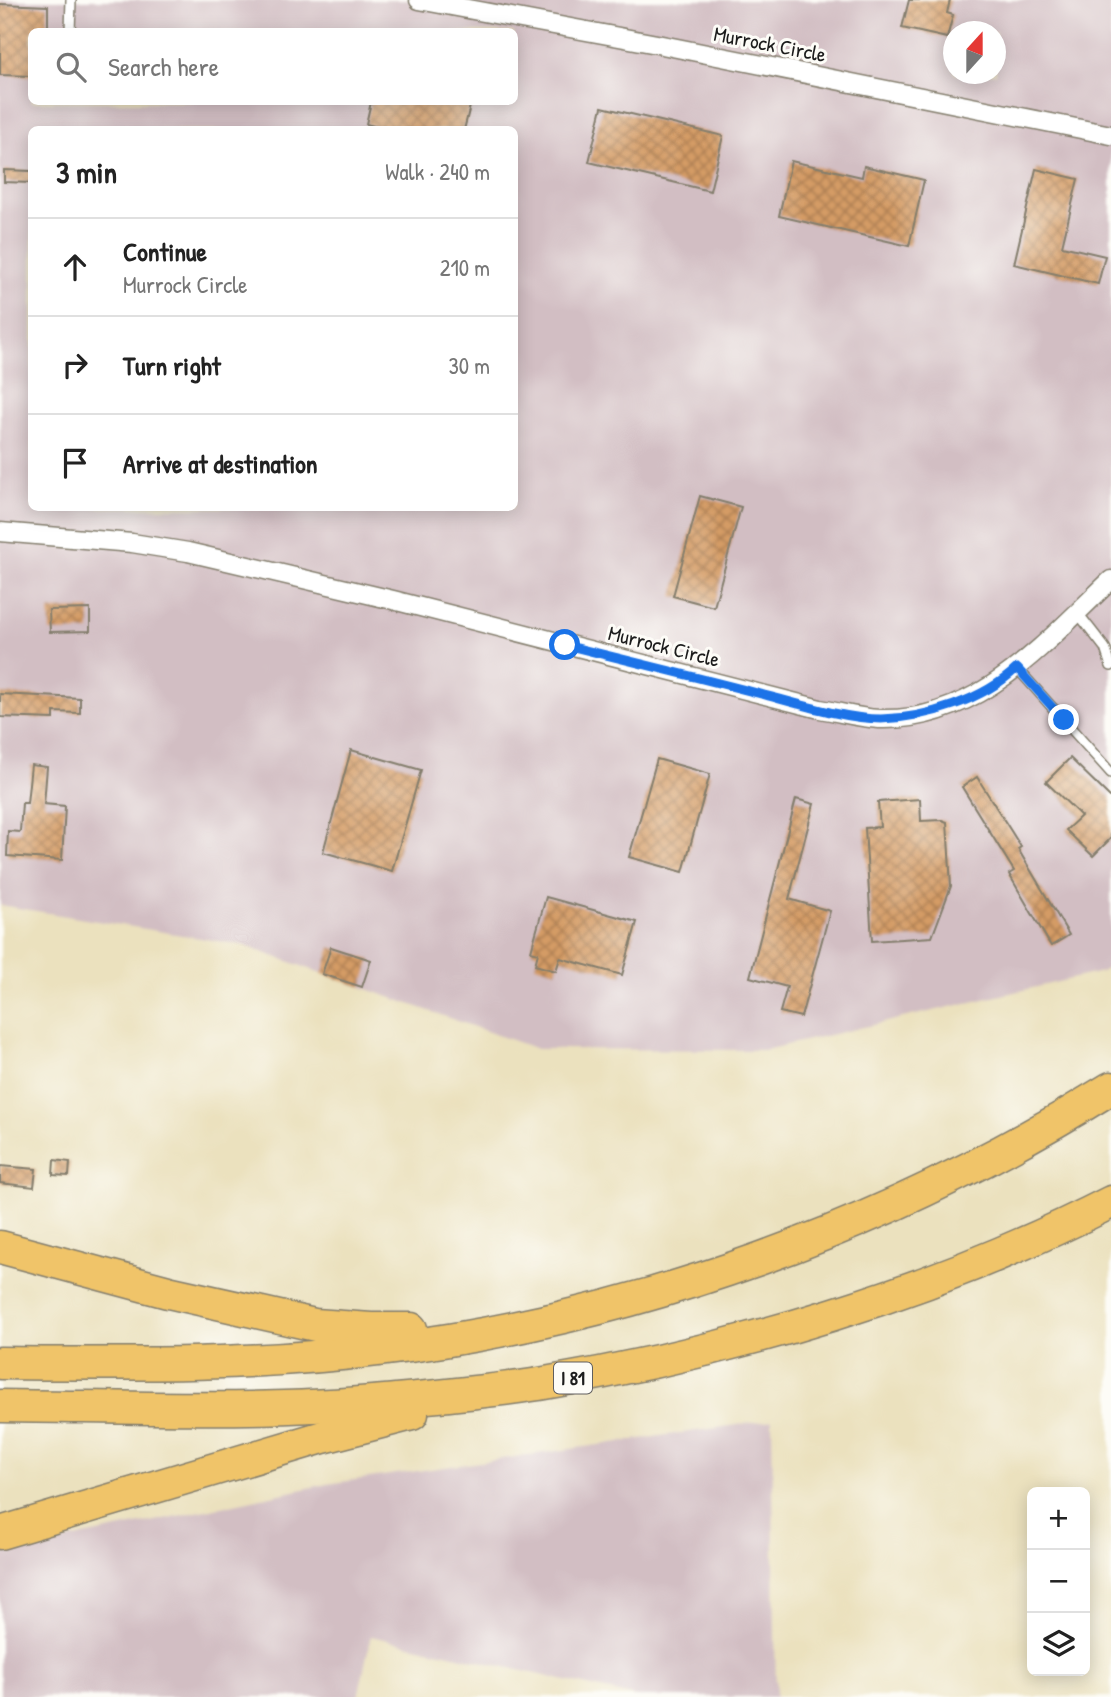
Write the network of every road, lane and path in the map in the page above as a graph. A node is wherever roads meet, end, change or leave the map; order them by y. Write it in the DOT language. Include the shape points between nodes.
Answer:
graph roads {
  1 [pos="71,0"];
  2 [pos="419,0"];
  3 [pos="70,28"];
  4 [pos="1111,135"];
  5 [pos="0,532"];
  6 [pos="1111,580"];
  7 [pos="1077,612"];
  8 [pos="1111,666"];
  9 [pos="1017,668"];
  10 [pos="1111,773"];
  11 [pos="1111,1088"];
  12 [pos="1111,1202"];
  13 [pos="0,1247"];
  14 [pos="559,1317"];
  15 [pos="2,1363"];
  16 [pos="536,1384"];
  17 [pos="3,1406"];
  18 [pos="0,1533"];
  1 -- 3 [label="lane"];
  2 -- 4 [label="street, Murrock Circle"];
  5 -- 9 [label="street, Murrock Circle" via="132,542 188,552 820,709 877,719 943,709 971,698"];
  6 -- 7 [label="street, Murrock Circle"];
  7 -- 8 [label="lane" via="1105,648"];
  7 -- 9 [label="street, Murrock Circle"];
  9 -- 10 [label="lane"];
  11 -- 14 [label="highway" via="1044,1130 923,1192 823,1236 654,1293"];
  12 -- 16 [label="highway, I 81" via="1004,1251 842,1311 618,1369"];
  13 -- 14 [label="highway" via="316,1325 429,1328"];
  14 -- 15 [label="highway" via="380,1350 255,1362"];
  16 -- 17 [label="highway, I 81" via="382,1401 258,1407"];
  16 -- 18 [label="highway" via="483,1403 396,1417 323,1437"];
}
